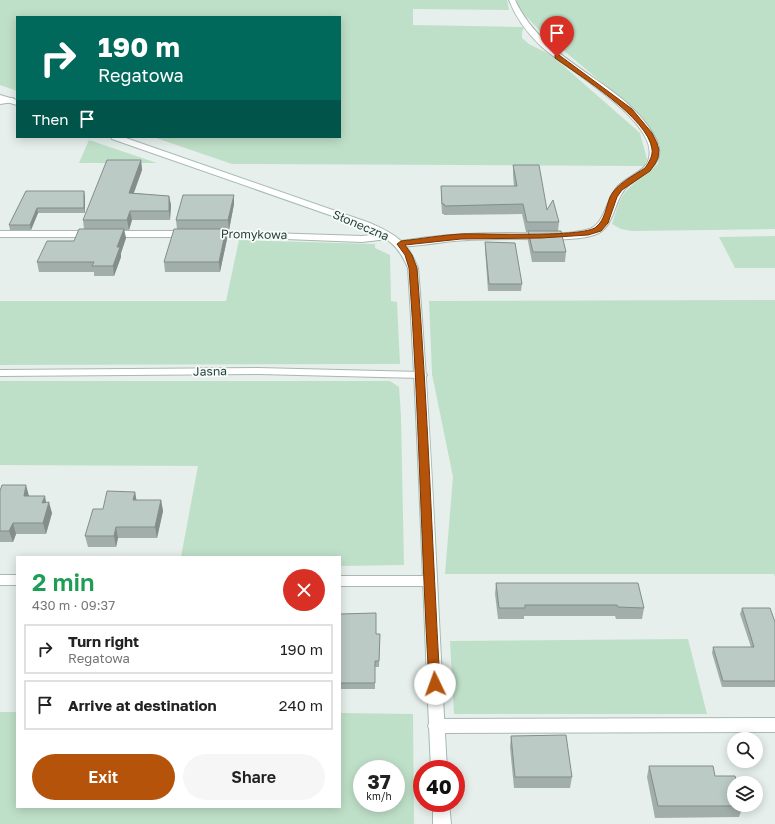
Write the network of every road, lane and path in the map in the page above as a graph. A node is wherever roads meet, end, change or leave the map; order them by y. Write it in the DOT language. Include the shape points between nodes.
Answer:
graph roads {
  1 [pos="512,0"];
  2 [pos="0,97"];
  3 [pos="0,102"];
  4 [pos="13,102"];
  5 [pos="118,138"];
  6 [pos="0,234"];
  7 [pos="388,236"];
  8 [pos="401,244"];
  9 [pos="0,373"];
  10 [pos="421,375"];
  11 [pos="0,580"];
  12 [pos="16,580"];
  13 [pos="341,581"];
  14 [pos="429,581"];
  15 [pos="775,725"];
  16 [pos="436,726"];
  17 [pos="438,760"];
  18 [pos="441,812"];
  19 [pos="442,824"];
  1 -- 8 [label="street" via="524,23 536,38 557,57 630,111 650,134 655,150 654,158 647,170 614,196 605,222 593,232 567,235 461,236"];
  2 -- 4 [label="street"];
  3 -- 4 [label="street"];
  5 -- 7 [label="street, Słoneczna" via="351,219"];
  6 -- 7 [label="street, Promykowa" via="198,234 362,239"];
  7 -- 8 [label="street, Słoneczna"];
  8 -- 10 [label="street, Słoneczna" via="409,255 413,268"];
  9 -- 10 [label="street, Jasna" via="258,371"];
  10 -- 14 [label="street, Słoneczna"];
  11 -- 12 [label="street"];
  13 -- 14 [label="street"];
  14 -- 16 [label="street, Słoneczna"];
  15 -- 16 [label="street"];
  16 -- 17 [label="street, Słoneczna"];
  18 -- 19 [label="street"];
}
